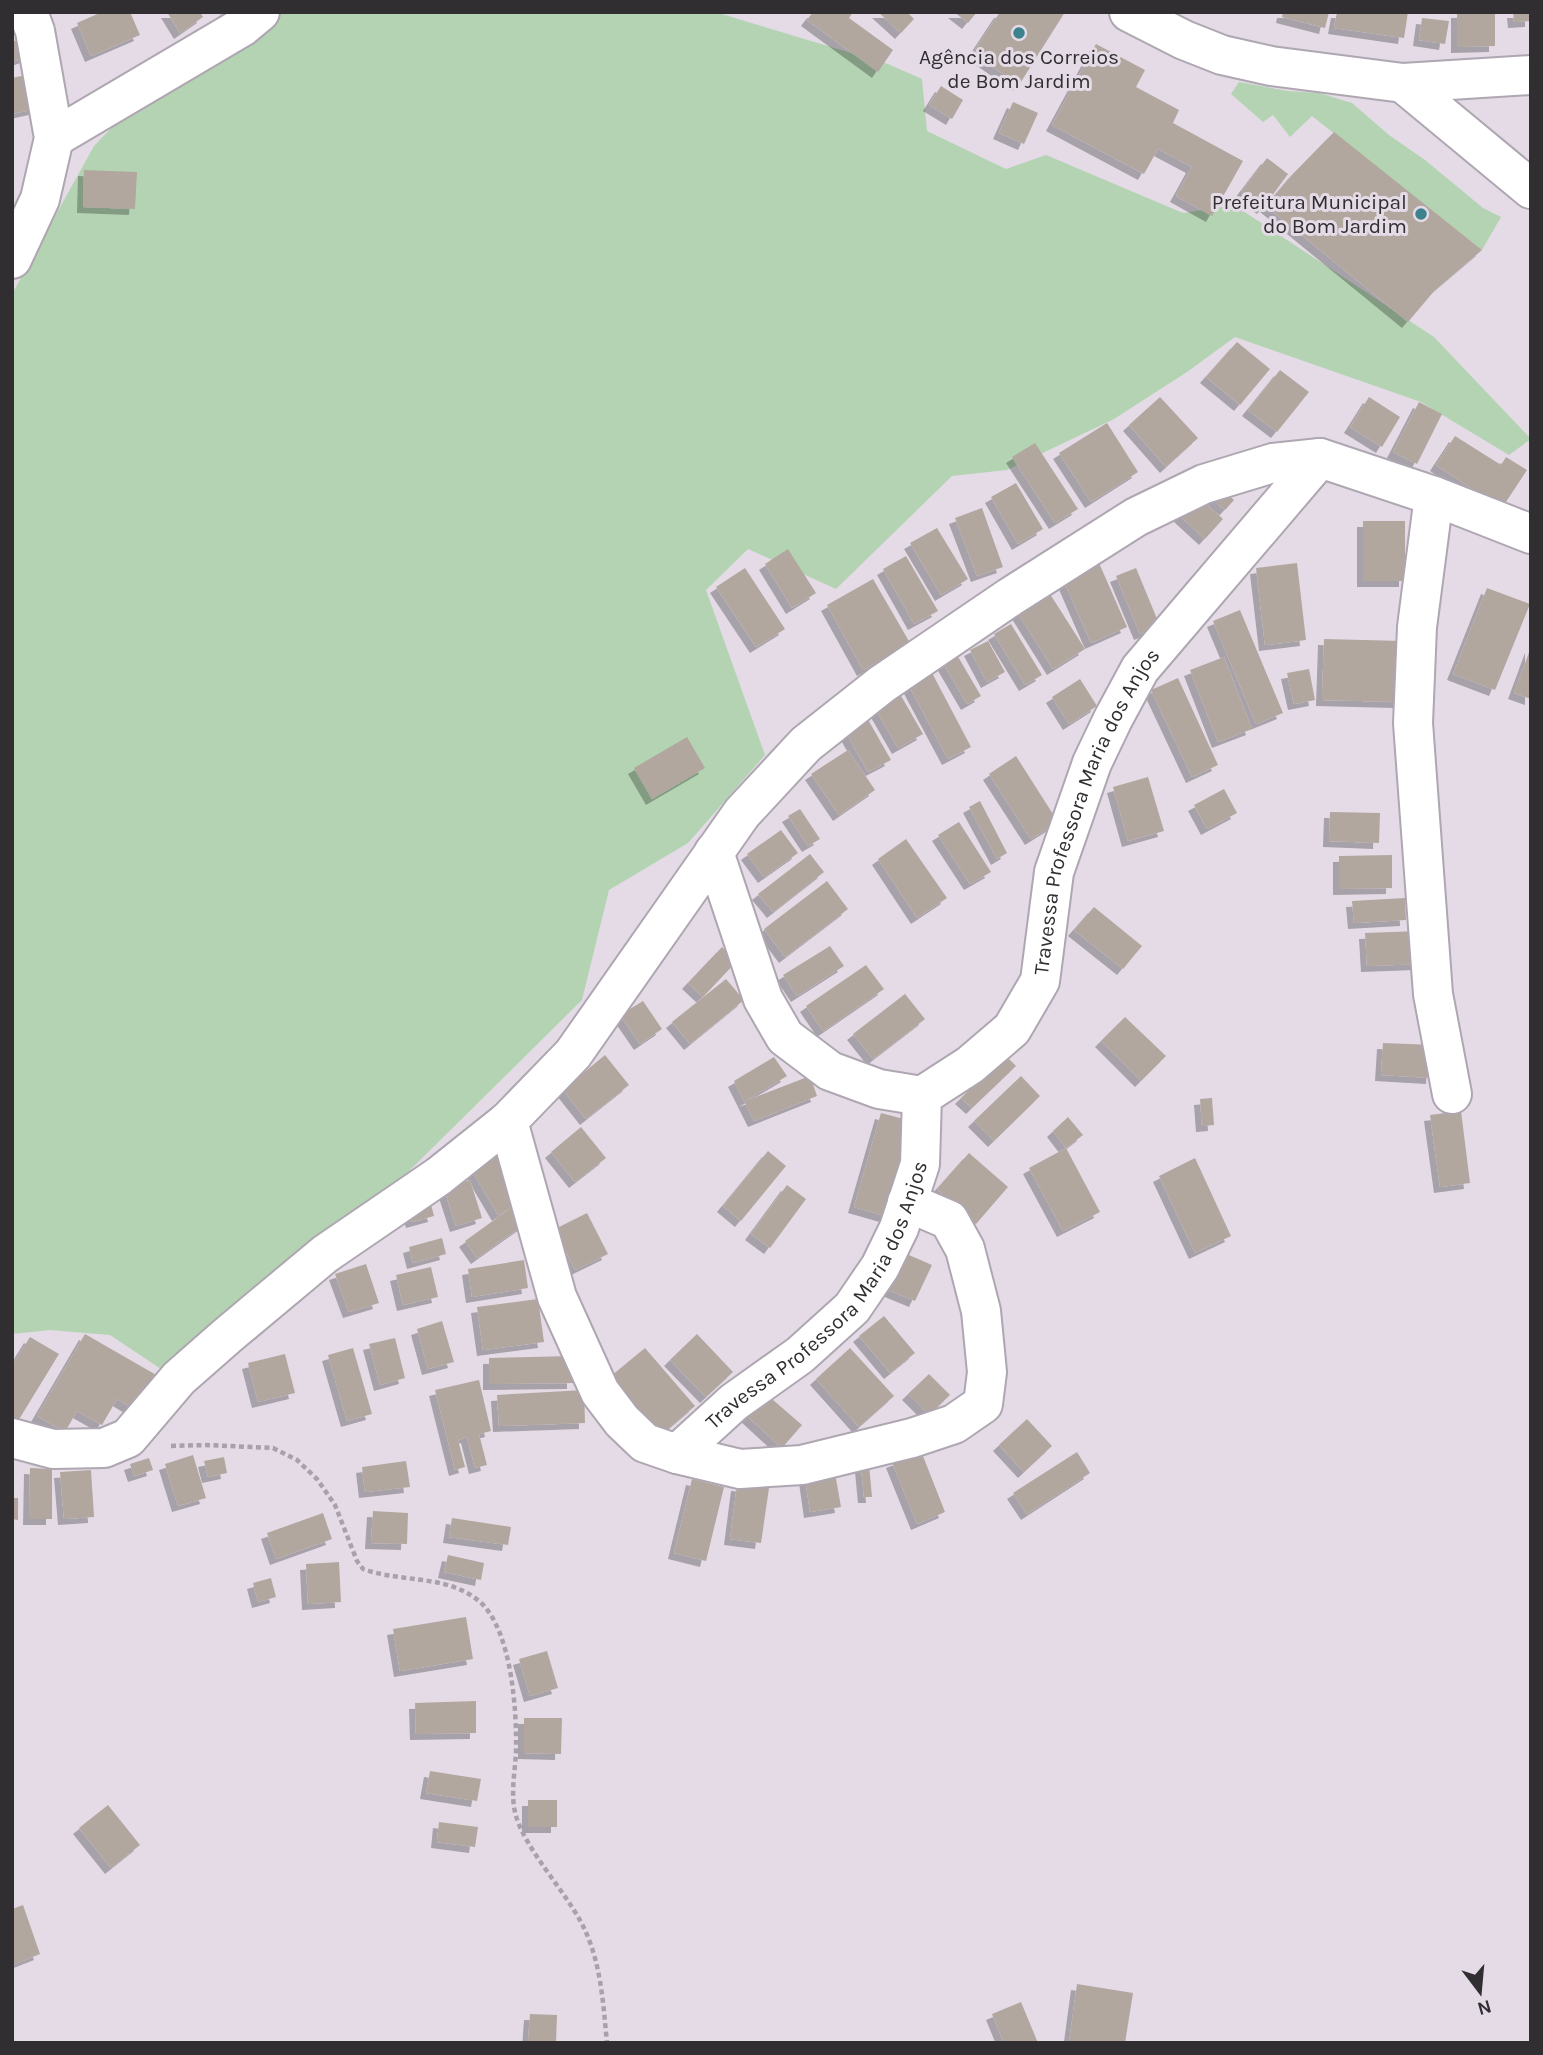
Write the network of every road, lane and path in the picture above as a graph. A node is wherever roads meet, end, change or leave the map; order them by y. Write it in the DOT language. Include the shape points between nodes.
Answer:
graph roads {
  1 [pos="28,12"];
  2 [pos="260,12"];
  3 [pos="1129,12"];
  4 [pos="1531,75"];
  5 [pos="1403,83"];
  6 [pos="54,138"];
  7 [pos="1531,189"];
  8 [pos="12,259"];
  9 [pos="1320,458"];
  10 [pos="1434,496"];
  11 [pos="1531,534"];
  12 [pos="714,852"];
  13 [pos="1452,1094"];
  14 [pos="922,1096"];
  15 [pos="508,1121"];
  16 [pos="907,1202"];
  17 [pos="12,1438"];
  18 [pos="168,1446"];
  19 [pos="677,1454"];
  20 [pos="607,2043"];
  1 -- 6 [label="street"];
  2 -- 6 [label="street"];
  3 -- 5 [label="street" via="1222,55"];
  4 -- 5 [label="street"];
  5 -- 7 [label="street"];
  6 -- 8 [label="street" via="40,199"];
  9 -- 10 [label="street"];
  9 -- 12 [label="street" via="1273,463 1205,484 1136,517 1010,597 882,684 806,744 742,813"];
  9 -- 14 [label="street, Travessa Professora Maria dos Anjos" via="1140,669 1113,719 1092,763 1054,872 1040,981 1013,1029"];
  10 -- 11 [label="street"];
  10 -- 13 [label="street" via="1417,627 1413,723 1433,994"];
  12 -- 14 [label="street" via="763,999 785,1037 830,1071 879,1089"];
  12 -- 15 [label="street" via="573,1054"];
  14 -- 16 [label="street, Travessa Professora Maria dos Anjos" via="920,1164"];
  15 -- 17 [label="street" via="439,1176 325,1254 179,1378 128,1438 104,1448 53,1449"];
  15 -- 19 [label="street" via="557,1297 600,1392 645,1443"];
  16 -- 19 [label="street, Travessa Professora Maria dos Anjos" via="880,1268 852,1308"];
  16 -- 19 [label="street" via="949,1220 965,1249 981,1311 987,1372 983,1405 954,1424 912,1438 802,1465 740,1469"];
  18 -- 20 [label="path" via="273,1448 297,1460 317,1479 335,1505 363,1569 450,1584 481,1602 497,1626 510,1661 516,1816 582,1924 600,1980"];
}
